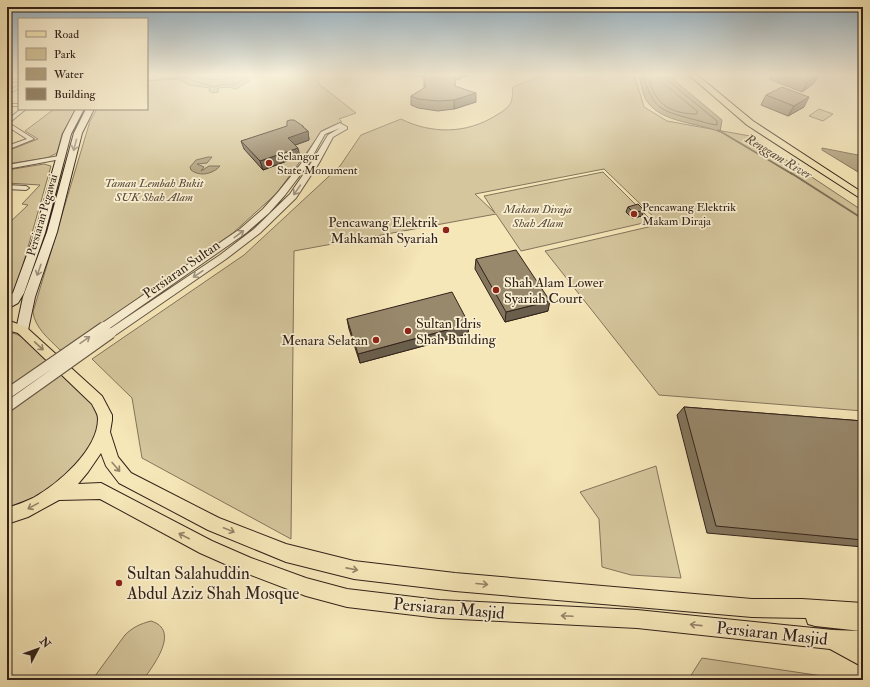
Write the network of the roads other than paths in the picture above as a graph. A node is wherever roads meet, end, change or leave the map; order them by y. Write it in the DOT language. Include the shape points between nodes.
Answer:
graph roads {
  1 [pos="730,106"];
  2 [pos="738,106"];
  3 [pos="23,110"];
  4 [pos="79,110"];
  5 [pos="90,110"];
  6 [pos="7,123"];
  7 [pos="343,126"];
  8 [pos="7,148"];
  9 [pos="59,158"];
  10 [pos="7,167"];
  11 [pos="7,187"];
  12 [pos="26,188"];
  13 [pos="863,191"];
  14 [pos="863,197"];
  15 [pos="7,305"];
  16 [pos="7,325"];
  17 [pos="22,330"];
  18 [pos="107,330"];
  19 [pos="7,394"];
  20 [pos="7,407"];
  21 [pos="102,432"];
  22 [pos="57,492"];
  23 [pos="7,516"];
  24 [pos="752,608"];
  25 [pos="863,612"];
  26 [pos="863,622"];
  27 [pos="833,640"];
  28 [pos="863,641"];
  29 [pos="863,657"];
  1 -- 14 [label="main road" via="750,123"];
  2 -- 13 [label="main road" via="758,122"];
  3 -- 6 [label="street"];
  4 -- 9 [label="main road, Persiaran Pegawai" via="67,134"];
  5 -- 17 [label="main road, Persiaran Pegawai, one-way" via="78,133 52,232"];
  6 -- 8 [label="street" via="31,139"];
  7 -- 18 [label="street, Persiaran Sultan" via="330,136 316,164 293,196 257,231 223,257"];
  9 -- 10 [label="street"];
  9 -- 15 [label="main road, Persiaran Pegawai" via="40,233 18,294"];
  11 -- 12 [label="street"];
  16 -- 17 [label="main road"];
  17 -- 21 [label="main road, one-way" via="97,400 105,419"];
  19 -- 18 [label="street, Persiaran Sultan, one-way, bridge"];
  18 -- 20 [label="street, Persiaran Sultan, bridge"];
  21 -- 22 [label="main road" via="94,452 82,469"];
  21 -- 24 [label="main road, Persiaran Masjid, one-way" via="111,461 125,478 214,524 286,553 354,570 447,581"];
  22 -- 23 [label="main road, one-way" via="28,509"];
  27 -- 22 [label="main road, Persiaran Masjid, one-way" via="637,619 439,609 347,598 306,587 249,566 194,541 101,491"];
  24 -- 25 [label="main road, Persiaran Masjid"];
  24 -- 26 [label="main road"];
  27 -- 28 [label="main road, Persiaran Masjid"];
  27 -- 29 [label="main road"];
}
